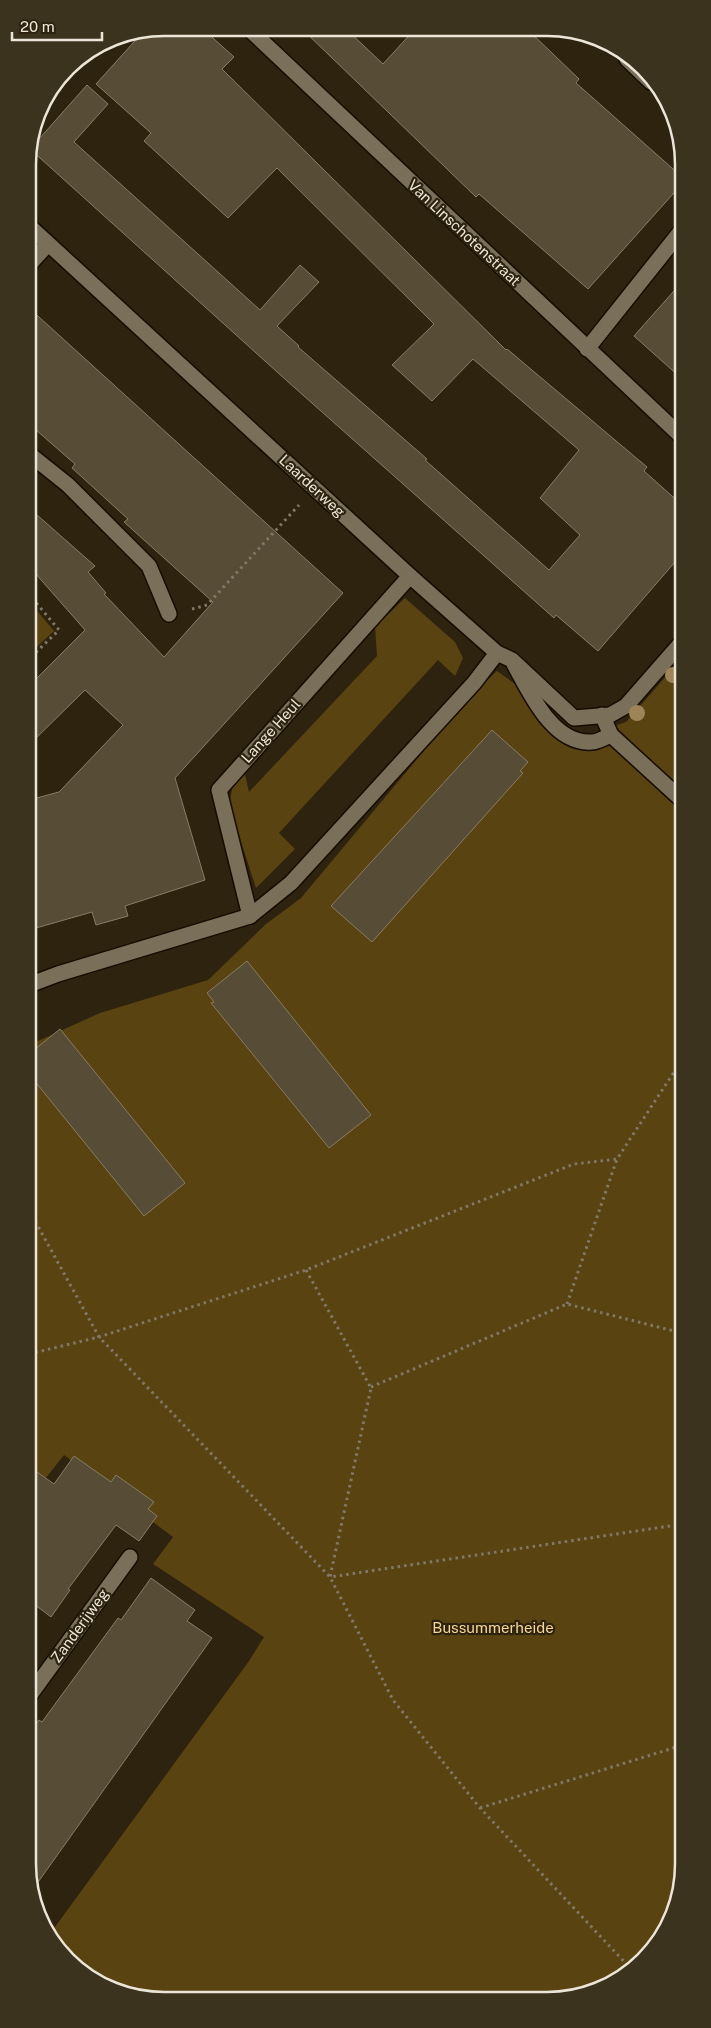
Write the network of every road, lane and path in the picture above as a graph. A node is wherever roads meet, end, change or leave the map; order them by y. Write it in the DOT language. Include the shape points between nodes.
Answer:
graph roads {
  1 [pos="257,37"];
  2 [pos="37,234"];
  3 [pos="675,239"];
  4 [pos="48,244"];
  5 [pos="37,256"];
  6 [pos="587,349"];
  7 [pos="675,430"];
  8 [pos="37,460"];
  9 [pos="314,488"];
  10 [pos="410,576"];
  11 [pos="37,604"];
  12 [pos="169,614"];
  13 [pos="675,650"];
  14 [pos="37,651"];
  15 [pos="497,653"];
  16 [pos="512,660"];
  17 [pos="606,715"];
  18 [pos="610,735"];
  19 [pos="675,793"];
  20 [pos="250,916"];
  21 [pos="37,982"];
  22 [pos="674,1072"];
  23 [pos="617,1159"];
  24 [pos="36,1223"];
  25 [pos="306,1270"];
  26 [pos="567,1304"];
  27 [pos="674,1331"];
  28 [pos="100,1336"];
  29 [pos="36,1352"];
  30 [pos="371,1388"];
  31 [pos="674,1525"];
  32 [pos="130,1557"];
  33 [pos="330,1577"];
  34 [pos="36,1687"];
  35 [pos="674,1748"];
  36 [pos="480,1808"];
  37 [pos="626,1964"];
  1 -- 6 [label="street, Van Linschotenstraat"];
  2 -- 4 [label="street, Laarderweg"];
  3 -- 6 [label="street"];
  4 -- 5 [label="street"];
  4 -- 9 [label="street, Laarderweg"];
  6 -- 7 [label="street, Van Linschotenstraat"];
  8 -- 12 [label="street" via="68,485 149,566"];
  9 -- 10 [label="street, Laarderweg"];
  9 -- 12 [label="path" via="207,605"];
  10 -- 15 [label="street, Laarderweg"];
  10 -- 20 [label="street, Lange Heul" via="219,790"];
  11 -- 14 [label="path" via="59,630"];
  13 -- 17 [label="street" via="626,706"];
  15 -- 16 [label="street, Laarderweg"];
  15 -- 20 [label="street" via="474,683 291,883"];
  16 -- 17 [label="street, Laarderweg" via="574,718"];
  16 -- 18 [label="street" via="540,711 570,740 594,742"];
  17 -- 18 [label="street"];
  18 -- 19 [label="street"];
  20 -- 21 [label="street"];
  22 -- 23 [label="path"];
  23 -- 25 [label="path" via="574,1164"];
  23 -- 26 [label="path"];
  24 -- 28 [label="path"];
  25 -- 28 [label="path"];
  25 -- 30 [label="path"];
  26 -- 27 [label="path"];
  26 -- 30 [label="path"];
  28 -- 29 [label="path"];
  28 -- 33 [label="path"];
  30 -- 33 [label="path"];
  31 -- 33 [label="path"];
  32 -- 34 [label="street, Zanderijweg"];
  33 -- 36 [label="path" via="393,1700"];
  35 -- 36 [label="path"];
  36 -- 37 [label="path"];
}
